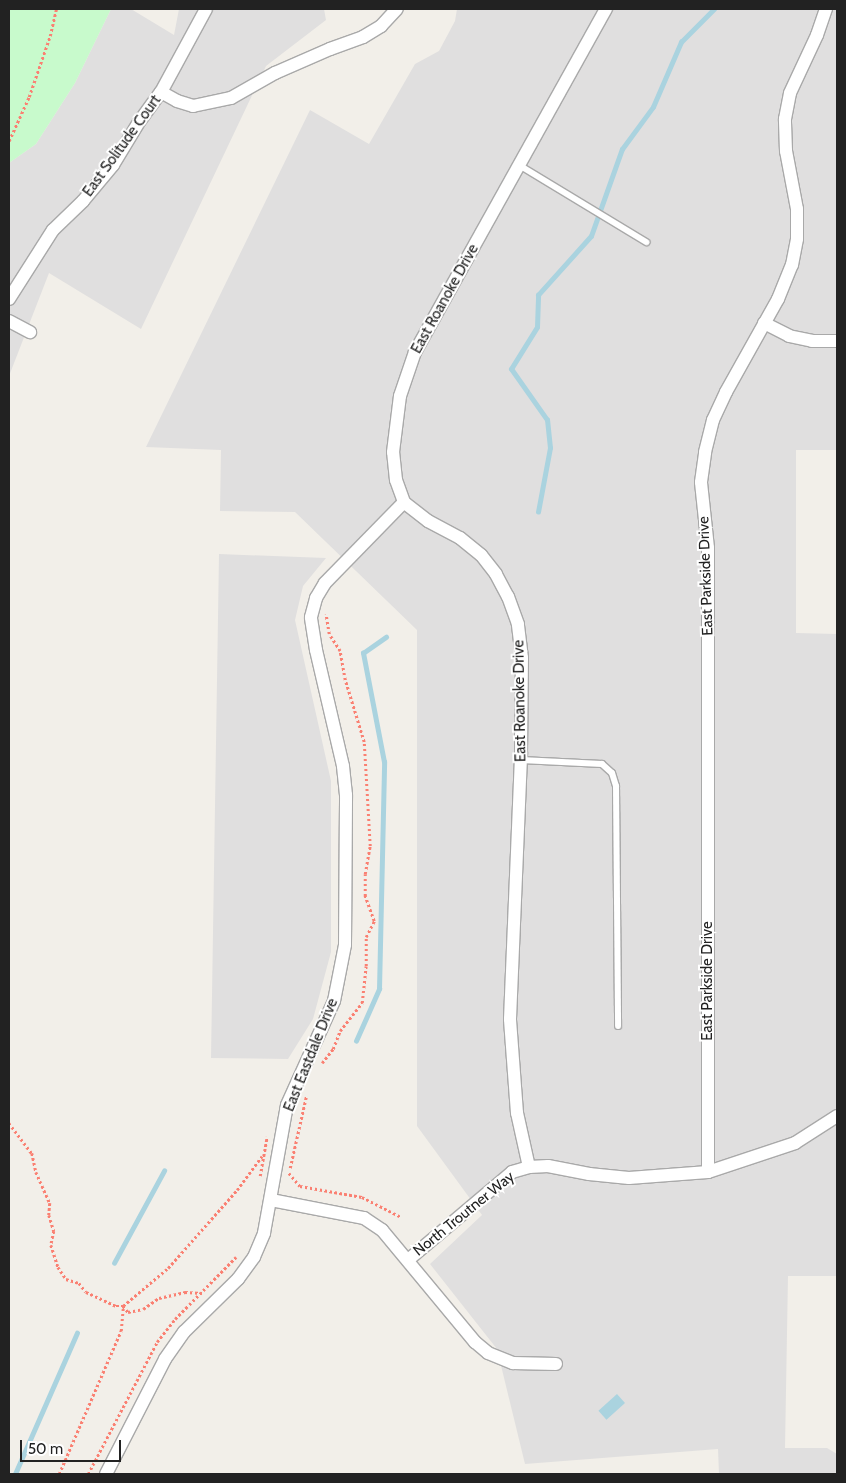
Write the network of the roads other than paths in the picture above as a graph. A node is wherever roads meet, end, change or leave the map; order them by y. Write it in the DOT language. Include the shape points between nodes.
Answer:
graph roads {
  1 [pos="206,9"];
  2 [pos="397,9"];
  3 [pos="606,9"];
  4 [pos="826,9"];
  5 [pos="161,92"];
  6 [pos="519,165"];
  7 [pos="646,242"];
  8 [pos="9,299"];
  9 [pos="9,321"];
  10 [pos="764,324"];
  11 [pos="30,332"];
  12 [pos="837,341"];
  13 [pos="404,502"];
  14 [pos="521,760"];
  15 [pos="618,1026"];
  16 [pos="837,1116"];
  17 [pos="529,1167"];
  18 [pos="708,1172"];
  19 [pos="271,1200"];
  20 [pos="408,1260"];
  21 [pos="556,1364"];
  22 [pos="106,1474"];
  1 -- 5 [label="street, East Solitude Court"];
  2 -- 5 [label="street" via="381,26 363,37 275,73 231,98 193,106 177,102"];
  3 -- 6 [label="street, East Roanoke Drive"];
  4 -- 10 [label="street, East Parkside Drive" via="790,93 785,119 786,151 797,209 797,239 792,265"];
  5 -- 8 [label="street, East Solitude Court" via="113,165 83,201 52,230"];
  6 -- 7 [label="lane"];
  6 -- 13 [label="street, East Roanoke Drive" via="415,352 406,377 398,407 393,452 396,480"];
  9 -- 11 [label="street"];
  10 -- 12 [label="street" via="788,336 812,341"];
  10 -- 18 [label="street, East Parkside Drive" via="713,420 701,482 708,548"];
  13 -- 14 [label="street, East Roanoke Drive" via="481,555 508,596 518,624 522,658"];
  13 -- 19 [label="street, East Eastdale Drive" via="325,583 316,598 311,617 343,766 346,795 345,945 334,1002 288,1103"];
  14 -- 15 [label="lane" via="602,764 612,773 616,786"];
  14 -- 17 [label="street, East Roanoke Drive" via="510,1019 517,1113"];
  16 -- 18 [label="street, North Troutner Way" via="795,1143"];
  17 -- 18 [label="street, North Troutner Way" via="548,1166 629,1178"];
  17 -- 20 [label="street, North Troutner Way" via="512,1172"];
  19 -- 20 [label="street" via="364,1218 382,1230"];
  19 -- 22 [label="street, East Eastdale Drive" via="264,1233 254,1257 238,1279 174,1346"];
  20 -- 21 [label="street" via="475,1342 488,1353 513,1363"];
}
